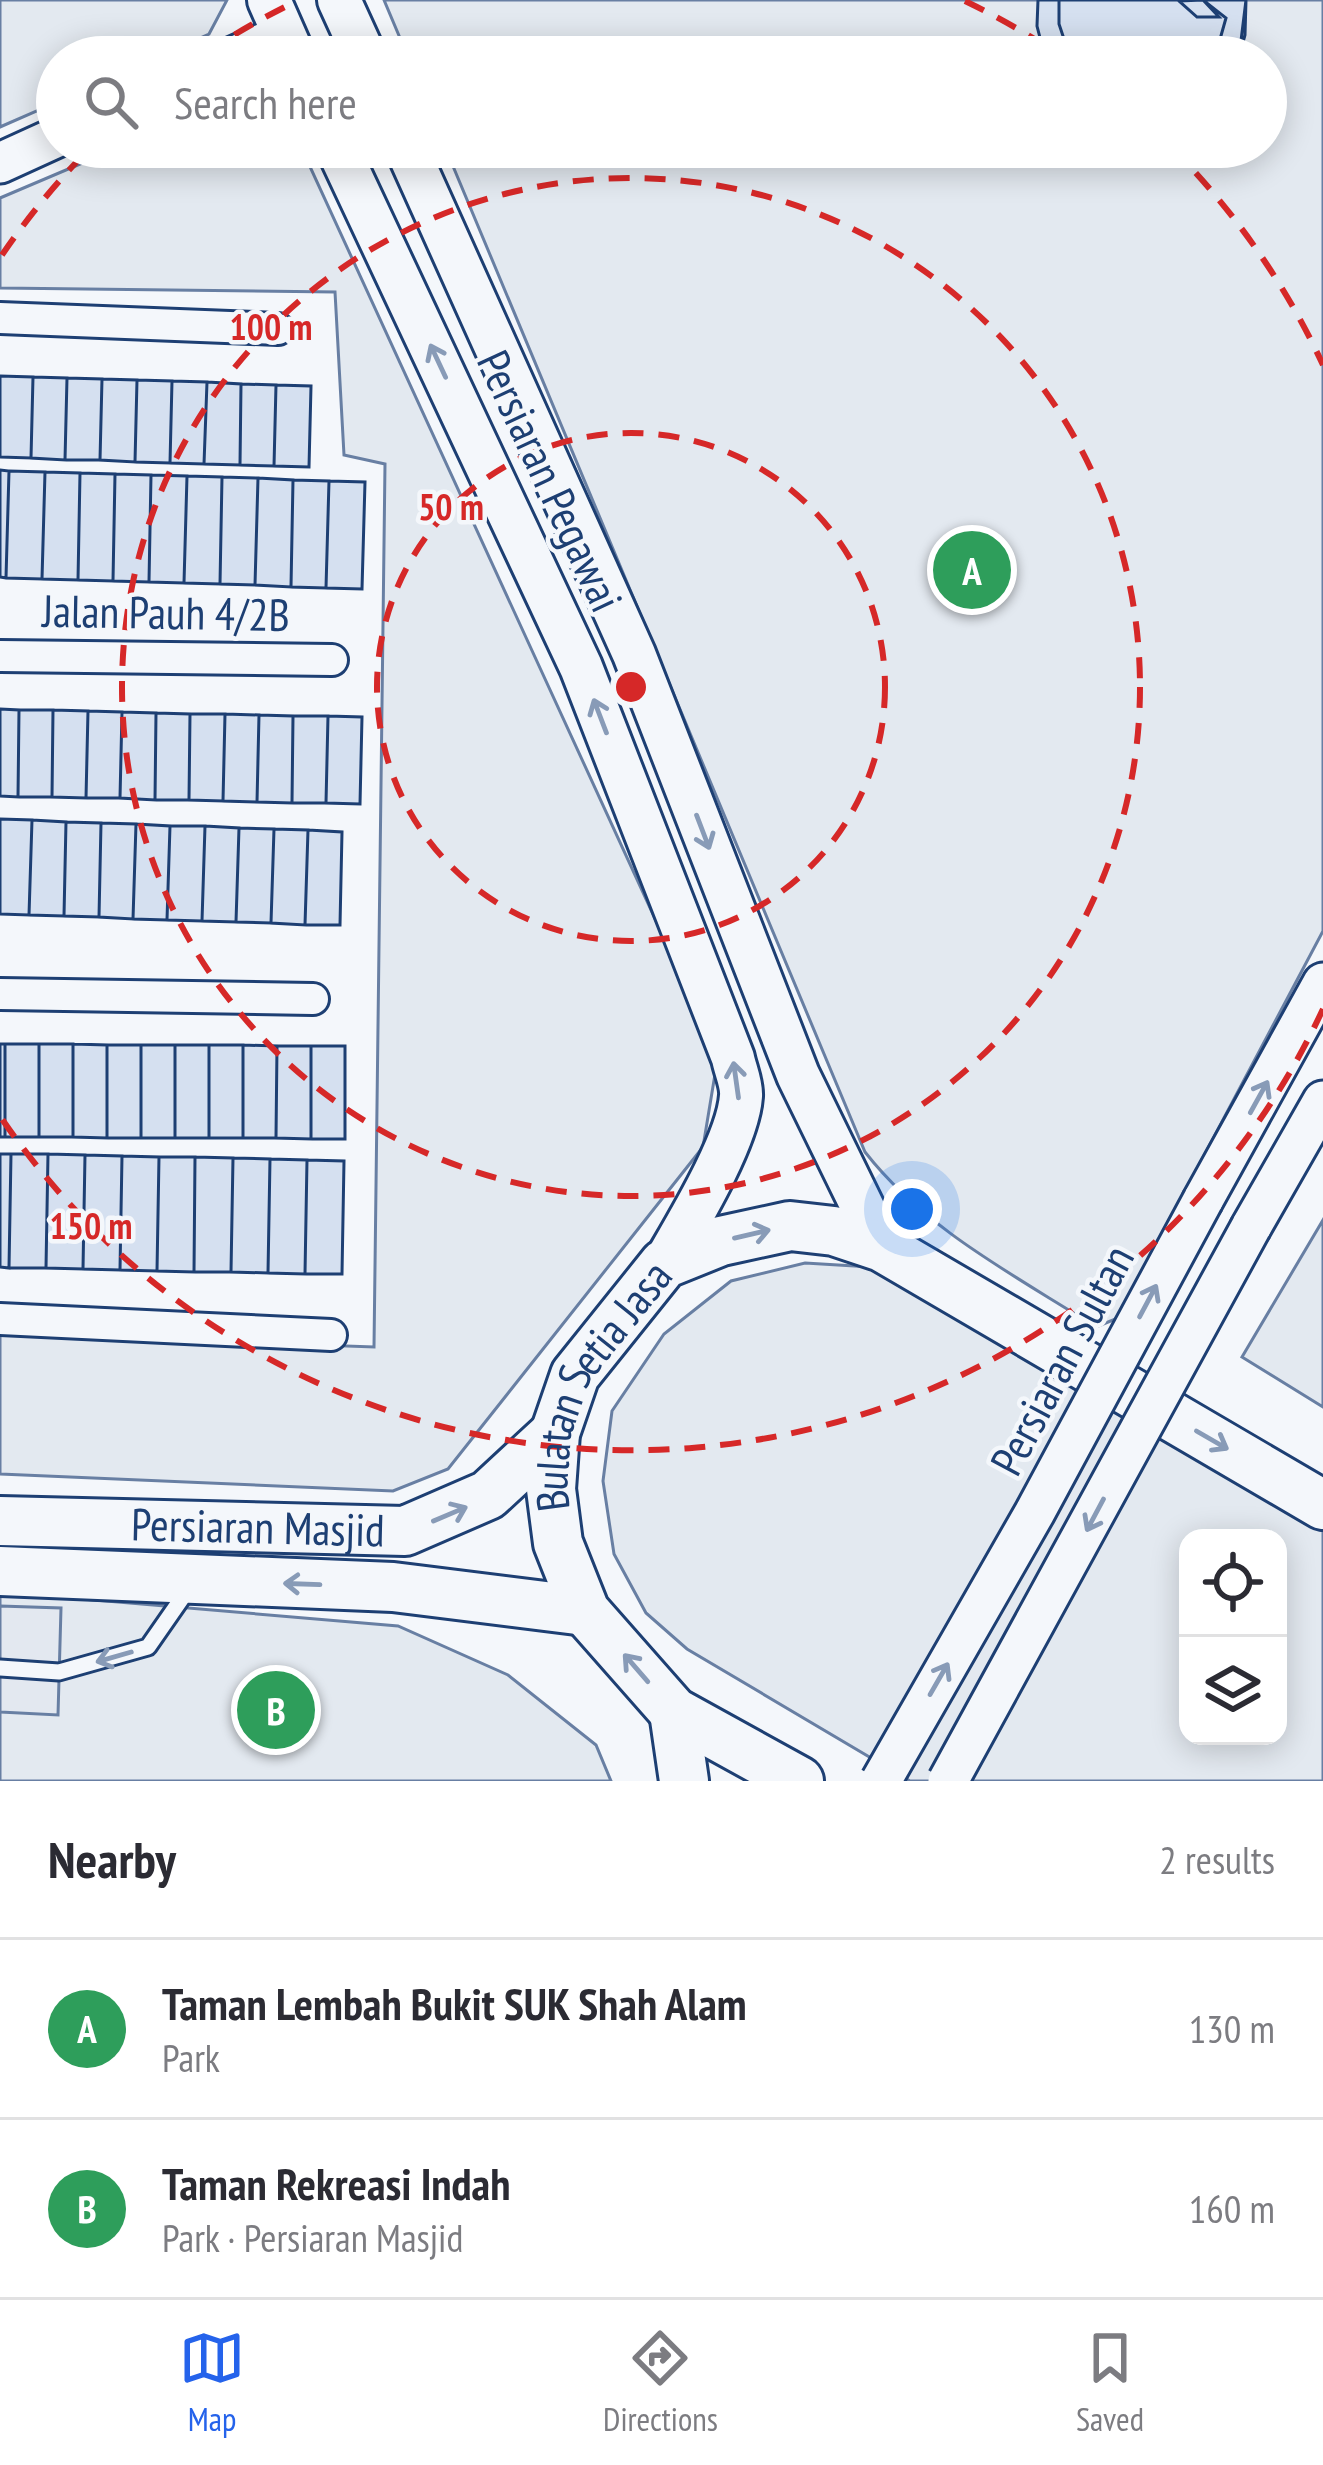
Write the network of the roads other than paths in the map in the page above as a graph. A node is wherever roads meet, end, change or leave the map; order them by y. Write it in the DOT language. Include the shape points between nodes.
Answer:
graph roads {
  1 [pos="339,0"];
  2 [pos="355,36"];
  3 [pos="36,147"];
  4 [pos="0,163"];
  5 [pos="347,168"];
  6 [pos="415,168"];
  7 [pos="0,318"];
  8 [pos="278,328"];
  9 [pos="0,656"];
  10 [pos="332,660"];
  11 [pos="1323,983"];
  12 [pos="0,994"];
  13 [pos="313,999"];
  14 [pos="1323,1101"];
  15 [pos="882,1247"];
  16 [pos="664,1264"];
  17 [pos="0,1318"];
  18 [pos="331,1335"];
  19 [pos="555,1432"];
  20 [pos="1323,1505"];
  21 [pos="0,1521"];
  22 [pos="0,1571"];
  23 [pos="194,1581"];
  24 [pos="586,1611"];
  25 [pos="0,1668"];
  26 [pos="674,1712"];
  27 [pos="684,1781"];
  28 [pos="800,1781"];
  29 [pos="881,1781"];
  30 [pos="948,1781"];
  1 -- 2 [label="main road"];
  3 -- 4 [label="street"];
  16 -- 5 [label="main road, Persiaran Pegawai, one-way" via="730,1129 741,1096 733,1058 581,667"];
  6 -- 15 [label="main road, Persiaran Pegawai, one-way" via="634,654 798,1075"];
  7 -- 8 [label="street"];
  9 -- 10 [label="street, Jalan Pauh 4/2B"];
  29 -- 11 [label="street, Persiaran Sultan, one-way, bridge"];
  12 -- 13 [label="street"];
  14 -- 30 [label="street, one-way, bridge"];
  16 -- 15 [label="main road, Bulatan Setia Jasa, one-way" via="790,1226"];
  15 -- 20 [label="main road, Bulatan Setia Jasa, one-way"];
  16 -- 19 [label="main road, Bulatan Setia Jasa" via="575,1375"];
  17 -- 18 [label="street"];
  21 -- 19 [label="main road, Persiaran Masjid, one-way" via="404,1531 488,1495"];
  19 -- 24 [label="main road, Bulatan Setia Jasa" via="558,1544"];
  22 -- 23 [label="main road, Persiaran Masjid"];
  24 -- 23 [label="main road, Persiaran Masjid, one-way" via="393,1587"];
  23 -- 25 [label="lane, one-way" via="148,1647 59,1672"];
  26 -- 24 [label="main road, Bulatan Setia Jasa, one-way"];
  26 -- 27 [label="main road"];
  26 -- 28 [label="main road, Bulatan Setia Jasa"];
}
